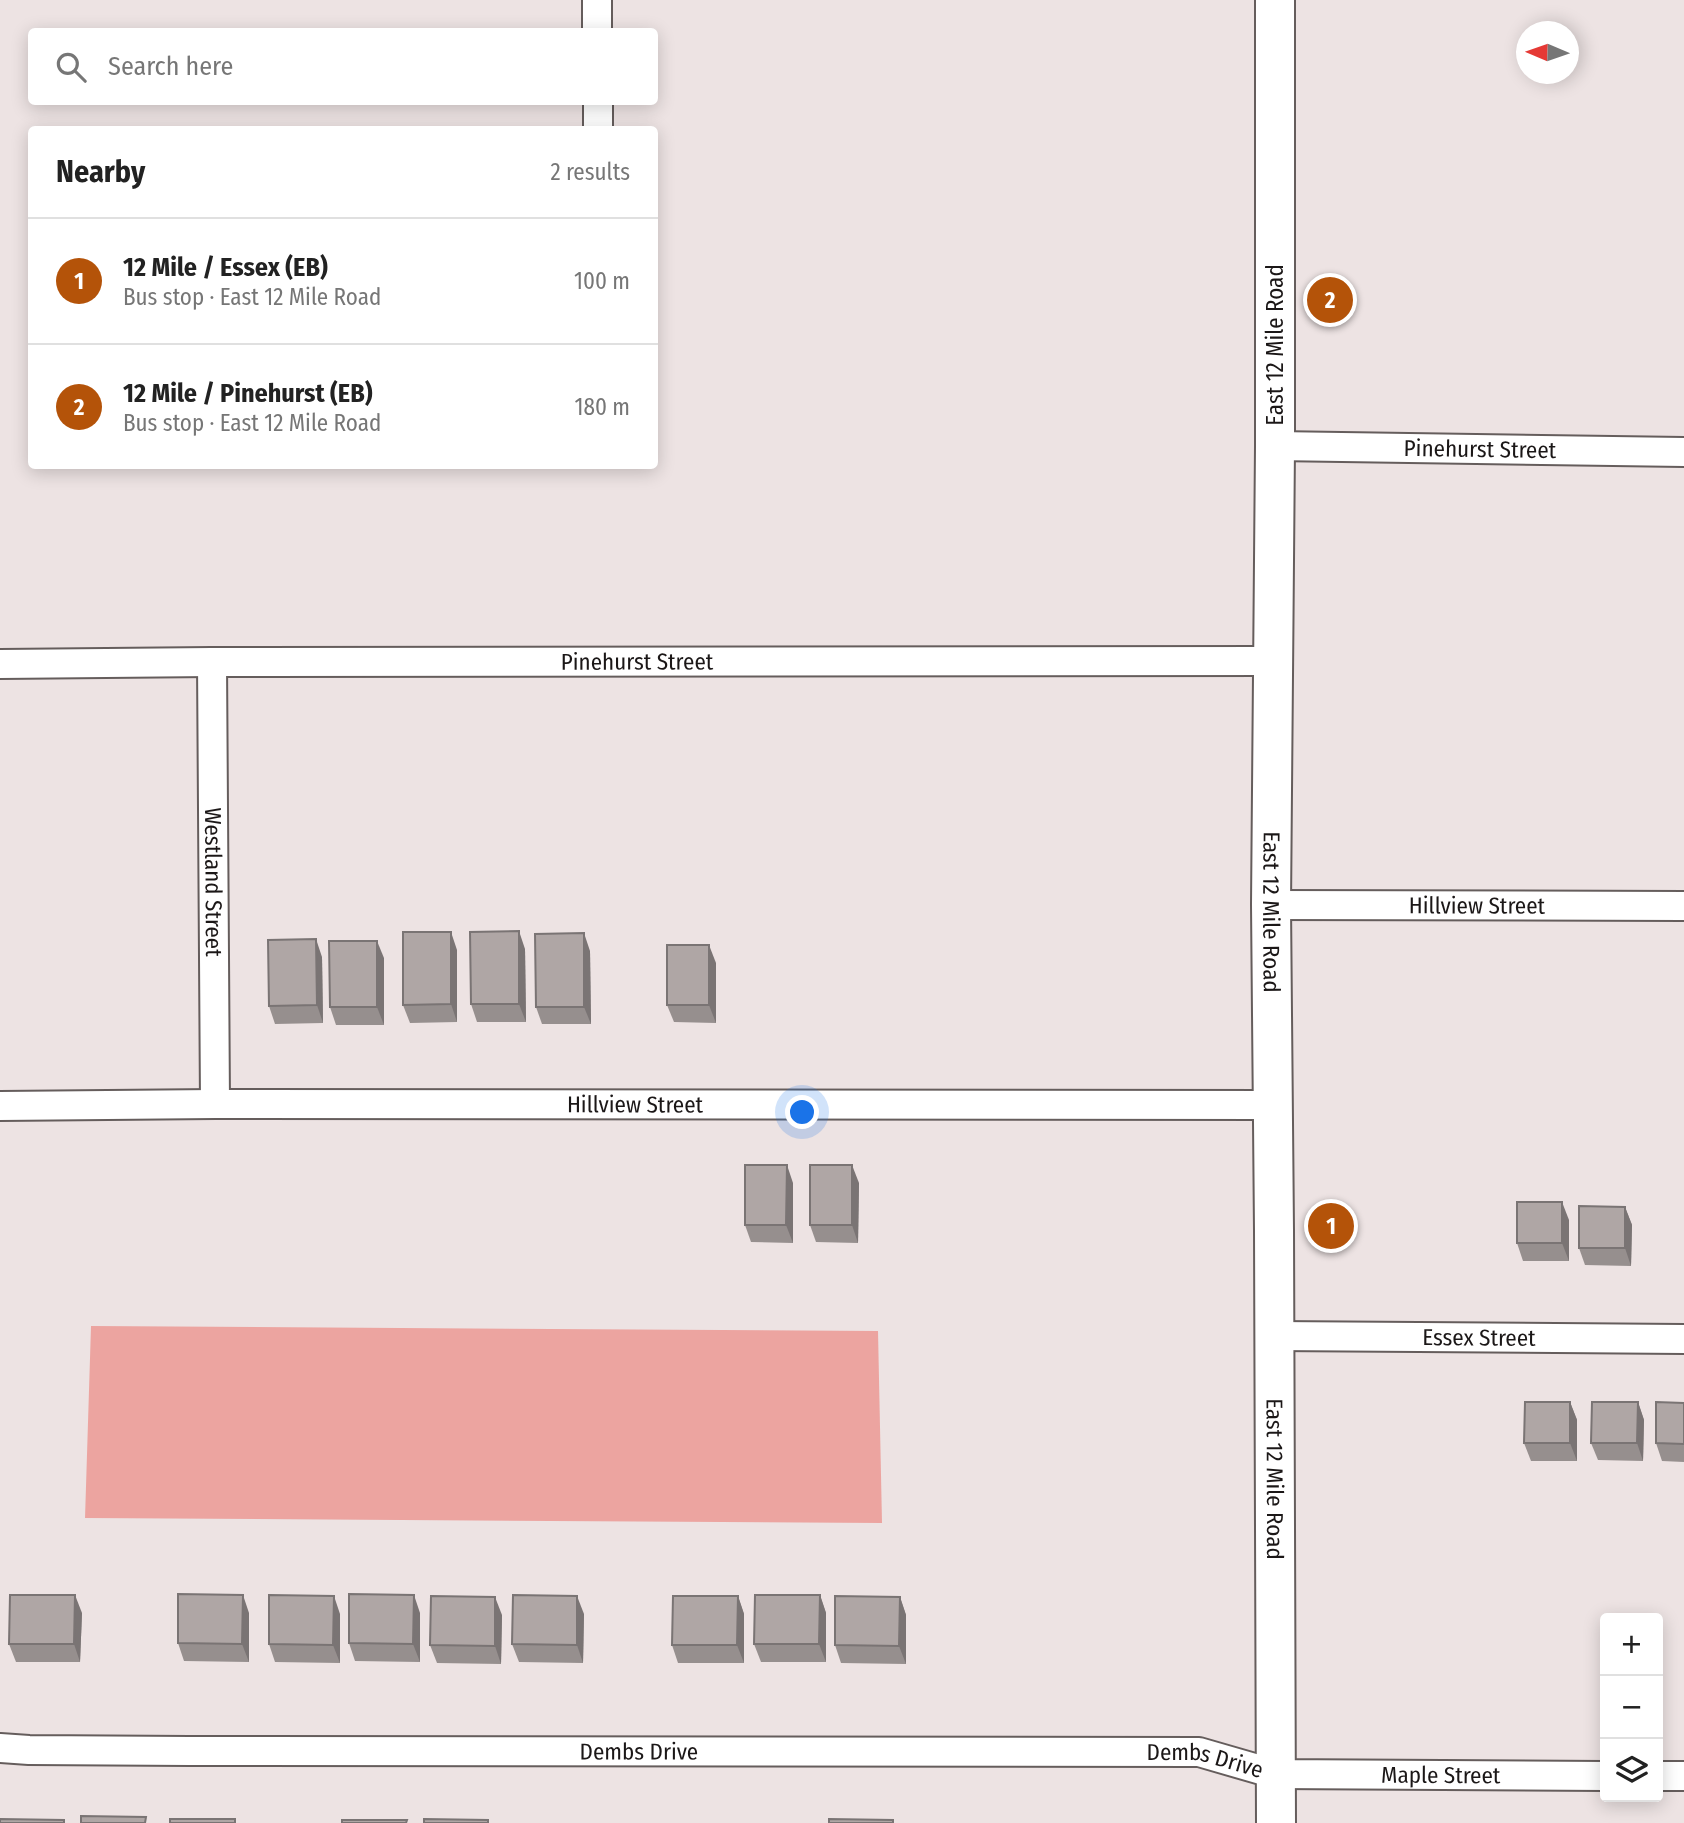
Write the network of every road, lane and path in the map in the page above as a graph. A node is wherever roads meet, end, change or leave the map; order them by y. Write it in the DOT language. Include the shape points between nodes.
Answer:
graph roads {
  1 [pos="597,0"];
  2 [pos="1275,0"];
  3 [pos="597,28"];
  4 [pos="598,105"];
  5 [pos="598,126"];
  6 [pos="1275,446"];
  7 [pos="1684,452"];
  8 [pos="1273,661"];
  9 [pos="212,662"];
  10 [pos="0,664"];
  11 [pos="1272,905"];
  12 [pos="1684,906"];
  13 [pos="215,1104"];
  14 [pos="1272,1105"];
  15 [pos="0,1106"];
  16 [pos="1274,1336"];
  17 [pos="1684,1339"];
  18 [pos="0,1748"];
  19 [pos="1275,1774"];
  20 [pos="1600,1776"];
  21 [pos="1663,1776"];
  22 [pos="1684,1776"];
  23 [pos="1276,1823"];
  1 -- 3 [label="street"];
  2 -- 6 [label="main road, East 12 Mile Road"];
  4 -- 5 [label="street"];
  6 -- 7 [label="street, Pinehurst Street"];
  6 -- 8 [label="main road, East 12 Mile Road"];
  8 -- 9 [label="street, Pinehurst Street"];
  8 -- 11 [label="main road, East 12 Mile Road"];
  9 -- 10 [label="street, Pinehurst Street"];
  9 -- 13 [label="street, Westland Street"];
  11 -- 12 [label="street, Hillview Street"];
  11 -- 14 [label="main road, East 12 Mile Road"];
  13 -- 14 [label="street, Hillview Street"];
  13 -- 15 [label="street, Hillview Street"];
  14 -- 16 [label="main road, East 12 Mile Road"];
  16 -- 17 [label="street, Essex Street"];
  16 -- 19 [label="main road, East 12 Mile Road"];
  18 -- 19 [label="street, Dembs Drive" via="1199,1752"];
  19 -- 20 [label="street, Maple Street"];
  19 -- 23 [label="main road, East 12 Mile Road"];
  21 -- 22 [label="street"];
}
